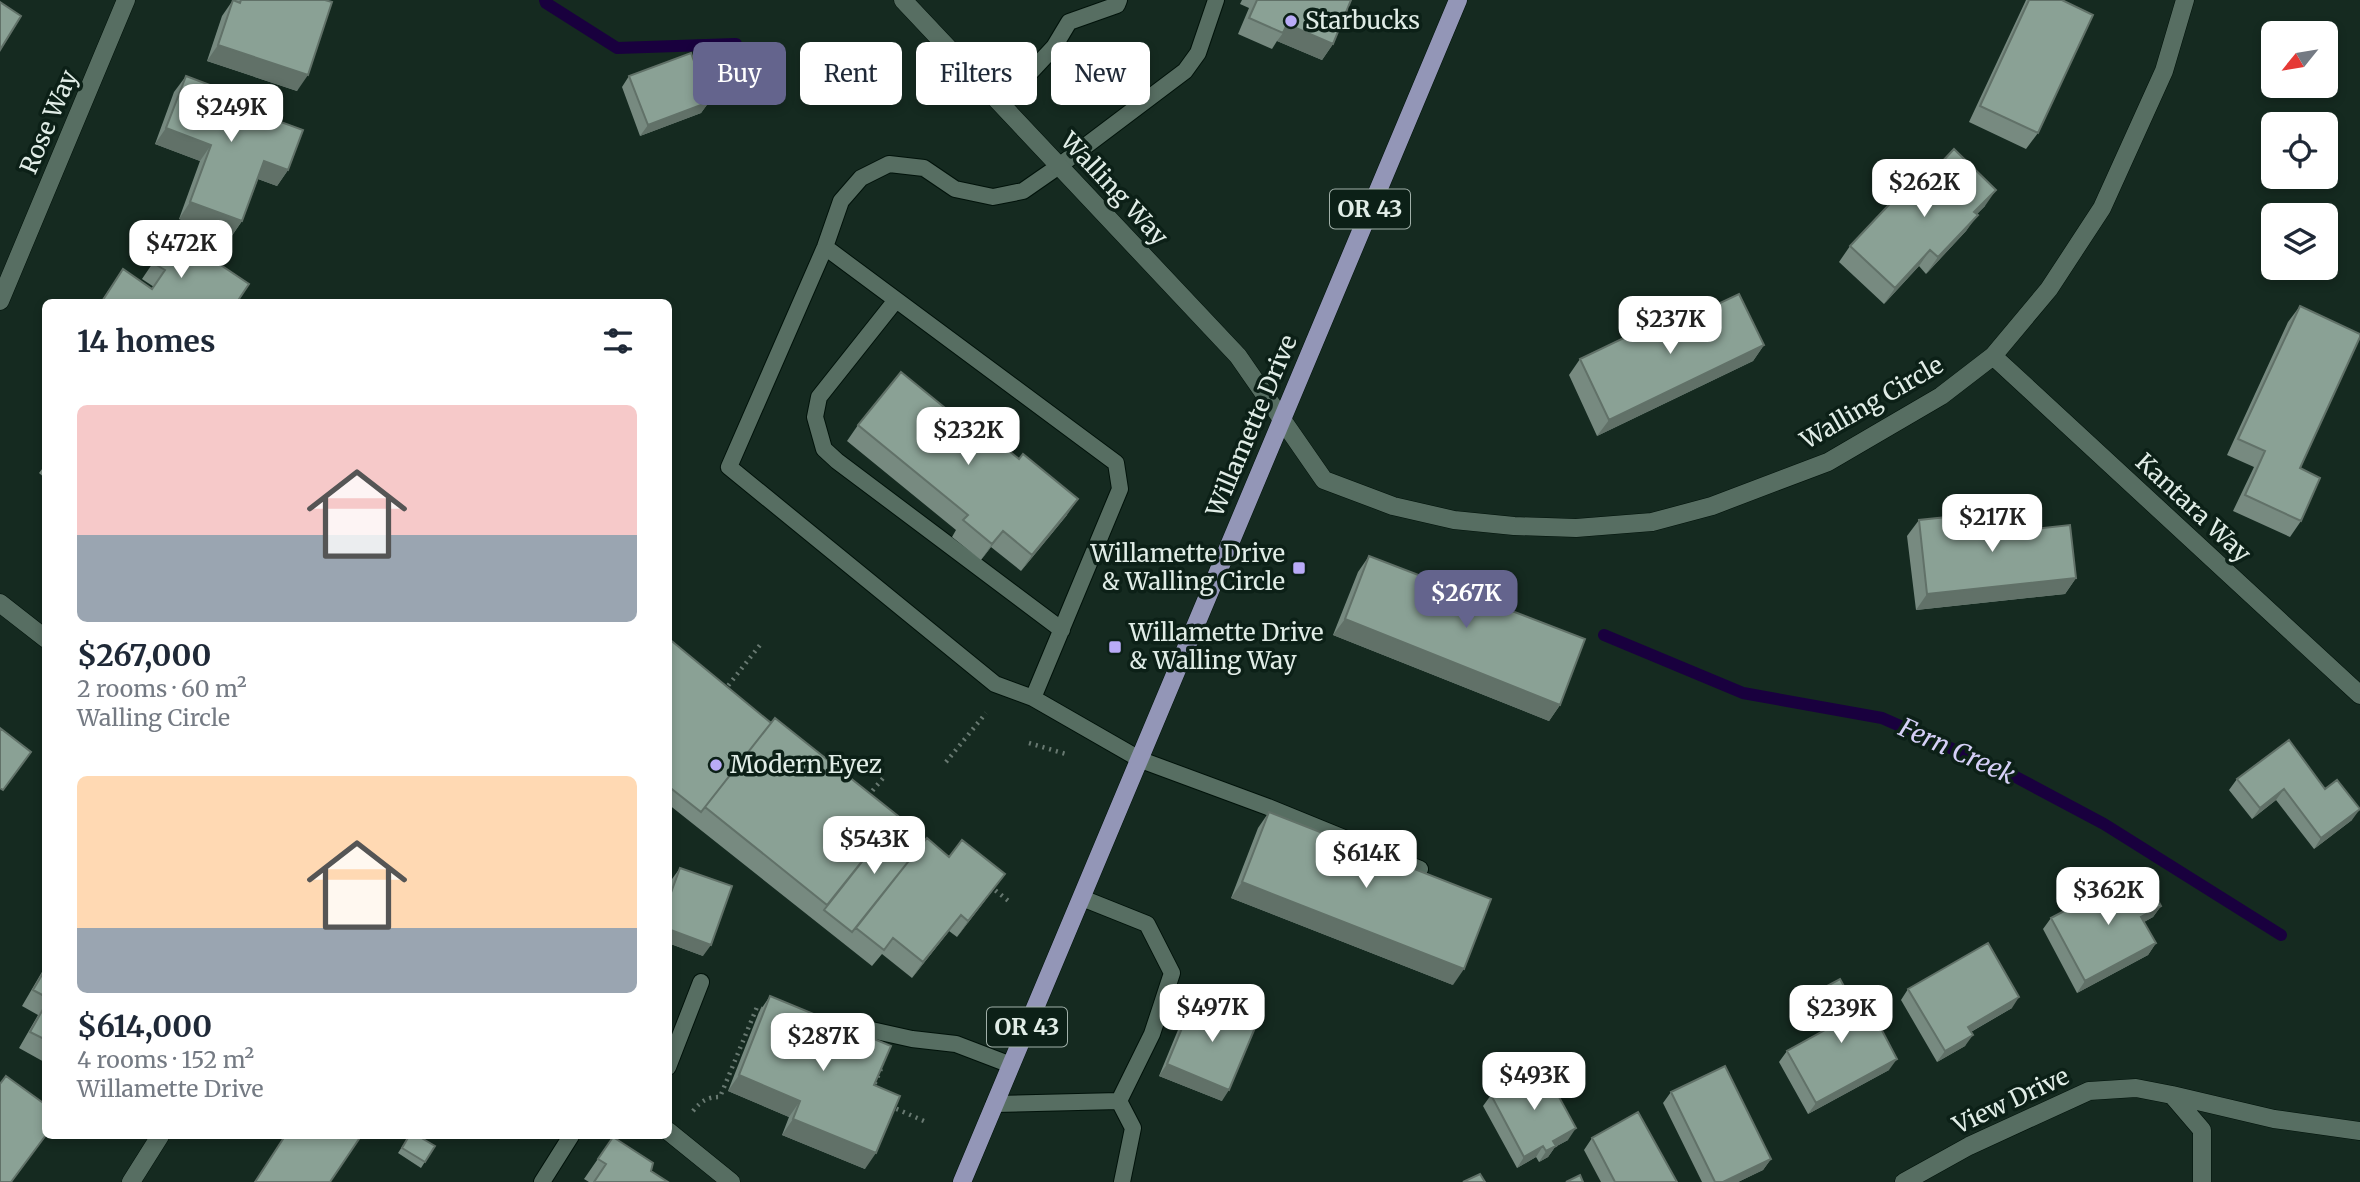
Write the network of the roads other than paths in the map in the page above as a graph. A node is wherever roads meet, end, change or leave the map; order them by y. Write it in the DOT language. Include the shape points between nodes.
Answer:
graph roads {
  1 [pos="126,0"];
  2 [pos="903,0"];
  3 [pos="1119,0"];
  4 [pos="1216,0"];
  5 [pos="1458,0"];
  6 [pos="2185,0"];
  7 [pos="943,42"];
  8 [pos="1037,65"];
  9 [pos="1002,105"];
  10 [pos="1059,166"];
  11 [pos="825,247"];
  12 [pos="896,300"];
  13 [pos="0,301"];
  14 [pos="1993,356"];
  15 [pos="1282,418"];
  16 [pos="0,603"];
  17 [pos="1062,630"];
  18 [pos="42,636"];
  19 [pos="2360,695"];
  20 [pos="1033,698"];
  21 [pos="1141,760"];
  22 [pos="1420,869"];
  23 [pos="1082,898"];
  24 [pos="701,982"];
  25 [pos="867,1028"];
  26 [pos="672,1057"];
  27 [pos="1011,1065"];
  28 [pos="2172,1094"];
  29 [pos="1119,1101"];
  30 [pos="994,1104"];
  31 [pos="2360,1130"];
  32 [pos="672,1134"];
  33 [pos="158,1139"];
  34 [pos="569,1139"];
  35 [pos="131,1182"];
  36 [pos="542,1182"];
  37 [pos="732,1182"];
  38 [pos="962,1182"];
  39 [pos="1122,1182"];
  40 [pos="1904,1182"];
  41 [pos="2202,1182"];
  1 -- 13 [label="street, Rose Way"];
  2 -- 7 [label="street, Walling Way"];
  3 -- 8 [label="lane" via="1117,5 1069,22"];
  4 -- 10 [label="lane" via="1198,53 1185,71"];
  5 -- 15 [label="main road, Willamette Drive / OR 43"];
  6 -- 14 [label="street, Walling Circle" via="2164,71 2102,208 2049,289"];
  9 -- 10 [label="street, Walling Way"];
  10 -- 11 [label="lane" via="1023,191 993,197 955,189 924,168 889,164 861,178 841,201"];
  10 -- 15 [label="street, Walling Way" via="1238,356"];
  11 -- 12 [label="lane"];
  11 -- 20 [label="lane" via="729,467 995,684"];
  12 -- 17 [label="lane" via="1116,463 1120,489"];
  12 -- 17 [label="lane" via="819,397 816,417 824,449"];
  14 -- 15 [label="street, Walling Circle" via="1941,396 1828,462 1712,506 1652,522 1576,528 1514,526 1454,520 1393,506 1324,480"];
  14 -- 19 [label="street, Kantara Way"];
  15 -- 21 [label="main road, Willamette Drive / OR 43"];
  16 -- 18 [label="street"];
  17 -- 20 [label="lane"];
  20 -- 21 [label="lane"];
  21 -- 22 [label="lane"];
  21 -- 23 [label="main road, Willamette Drive / OR 43"];
  23 -- 27 [label="main road, Willamette Drive / OR 43"];
  23 -- 29 [label="lane" via="1147,924 1172,973 1152,1034"];
  24 -- 26 [label="lane"];
  25 -- 27 [label="lane" via="912,1040 956,1044"];
  27 -- 30 [label="main road, Willamette Drive / OR 43"];
  28 -- 31 [label="street, View Drive" via="2274,1119"];
  28 -- 40 [label="street, View Drive" via="2136,1088 2089,1091 1969,1146"];
  28 -- 41 [label="street" via="2202,1130"];
  29 -- 30 [label="lane"];
  29 -- 39 [label="lane" via="1133,1128"];
  30 -- 38 [label="main road, Willamette Drive / OR 43"];
  32 -- 37 [label="street"];
  33 -- 35 [label="street"];
  34 -- 36 [label="lane"];
}
